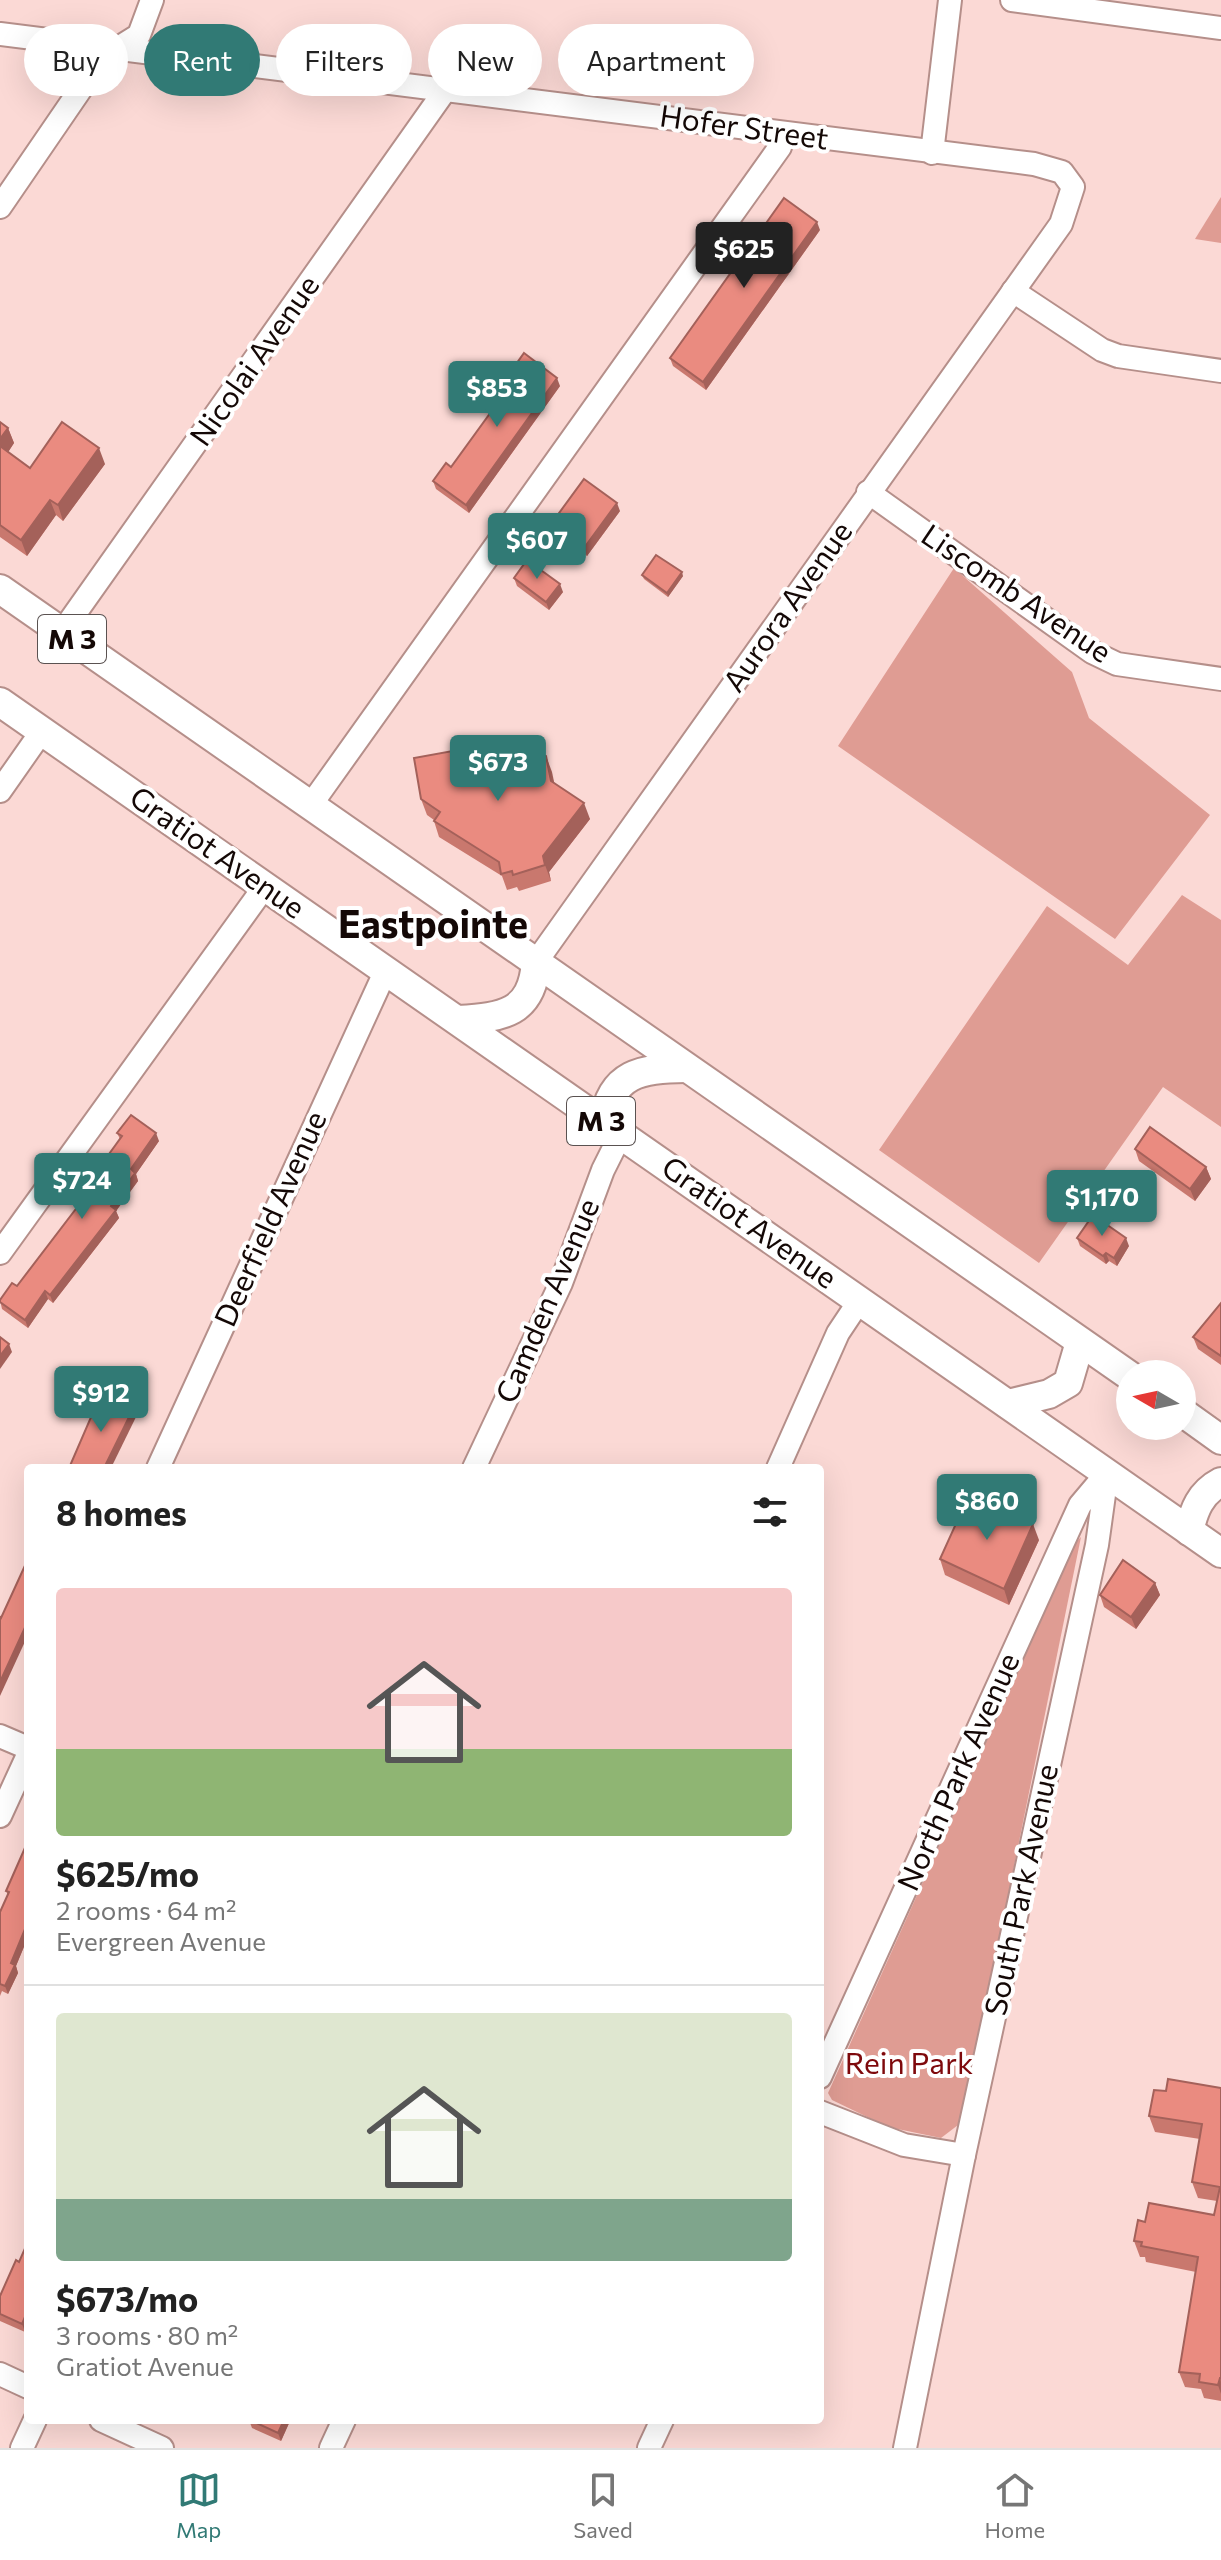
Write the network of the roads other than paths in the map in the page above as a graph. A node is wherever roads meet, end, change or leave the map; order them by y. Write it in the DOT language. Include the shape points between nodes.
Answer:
graph roads {
  1 [pos="152,0"];
  2 [pos="950,0"];
  3 [pos="1012,0"];
  4 [pos="1221,28"];
  5 [pos="0,34"];
  6 [pos="24,37"];
  7 [pos="128,41"];
  8 [pos="128,51"];
  9 [pos="428,87"];
  10 [pos="76,96"];
  11 [pos="441,96"];
  12 [pos="500,96"];
  13 [pos="784,133"];
  14 [pos="932,153"];
  15 [pos="0,207"];
  16 [pos="1041,253"];
  17 [pos="1013,291"];
  18 [pos="1221,371"];
  19 [pos="868,492"];
  20 [pos="0,589"];
  21 [pos="62,632"];
  22 [pos="1221,679"];
  23 [pos="0,702"];
  24 [pos="42,731"];
  25 [pos="0,791"];
  26 [pos="310,806"];
  27 [pos="265,886"];
  28 [pos="536,962"];
  29 [pos="386,970"];
  30 [pos="458,1020"];
  31 [pos="686,1068"];
  32 [pos="613,1129"];
  33 [pos="0,1253"];
  34 [pos="860,1300"];
  35 [pos="1080,1342"];
  36 [pos="1116,1366"];
  37 [pos="1008,1404"];
  38 [pos="1196,1422"];
  39 [pos="1221,1440"];
  40 [pos="160,1464"];
  41 [pos="476,1464"];
  42 [pos="780,1464"];
  43 [pos="1107,1473"];
  44 [pos="1221,1482"];
  45 [pos="1189,1531"];
  46 [pos="1221,1553"];
  47 [pos="0,1736"];
  48 [pos="24,1746"];
  49 [pos="24,1764"];
  50 [pos="0,1816"];
  51 [pos="824,2068"];
  52 [pos="824,2114"];
  53 [pos="964,2155"];
  54 [pos="0,2374"];
  55 [pos="24,2385"];
  56 [pos="33,2424"];
  57 [pos="110,2424"];
  58 [pos="342,2424"];
  59 [pos="660,2424"];
  60 [pos="22,2448"];
  61 [pos="162,2448"];
  62 [pos="331,2448"];
  63 [pos="649,2448"];
  64 [pos="905,2448"];
  1 -- 7 [label="street" via="139,35"];
  2 -- 14 [label="street"];
  3 -- 4 [label="street"];
  5 -- 6 [label="street, Hofer Street"];
  8 -- 9 [label="street, Hofer Street"];
  10 -- 15 [label="street"];
  11 -- 21 [label="street, Nicolai Avenue"];
  12 -- 13 [label="street, Hofer Street"];
  13 -- 14 [label="street, Hofer Street"];
  13 -- 26 [label="street" via="780,147"];
  14 -- 16 [label="street, Hofer Street" via="1062,172 1073,187 1068,210"];
  16 -- 17 [label="street, Aurora Avenue"];
  17 -- 18 [label="street" via="1102,350"];
  17 -- 19 [label="street, Aurora Avenue"];
  19 -- 22 [label="street, Liscomb Avenue" via="1092,652 1117,664"];
  19 -- 28 [label="street, Aurora Avenue"];
  20 -- 21 [label="main road, M 3"];
  21 -- 26 [label="main road, M 3"];
  23 -- 24 [label="main road, Gratiot Avenue / M 3"];
  24 -- 25 [label="street"];
  24 -- 27 [label="main road, Gratiot Avenue / M 3"];
  26 -- 28 [label="main road, M 3"];
  27 -- 29 [label="main road, Gratiot Avenue / M 3"];
  27 -- 33 [label="street"];
  28 -- 30 [label="main road" via="533,986 520,1005 500,1015"];
  28 -- 31 [label="main road, M 3"];
  29 -- 30 [label="main road, Gratiot Avenue / M 3"];
  29 -- 40 [label="street, Deerfield Avenue"];
  30 -- 32 [label="main road, Gratiot Avenue / M 3"];
  31 -- 32 [label="main road" via="654,1069 624,1080 610,1097"];
  31 -- 35 [label="main road, M 3"];
  32 -- 34 [label="main road, Gratiot Avenue / M 3"];
  32 -- 41 [label="street, Camden Avenue" via="561,1283"];
  34 -- 37 [label="main road, Gratiot Avenue / M 3"];
  34 -- 42 [label="street" via="838,1333"];
  35 -- 36 [label="main road, M 3"];
  35 -- 37 [label="main road" via="1068,1383 1049,1394"];
  37 -- 43 [label="main road, Gratiot Avenue / M 3"];
  38 -- 39 [label="main road"];
  43 -- 45 [label="main road, Gratiot Avenue / M 3"];
  43 -- 51 [label="street, North Park Avenue" via="1080,1505"];
  43 -- 53 [label="street, South Park Avenue" via="1097,1545"];
  44 -- 45 [label="main road" via="1203,1495"];
  45 -- 46 [label="main road, Gratiot Avenue / M 3"];
  47 -- 48 [label="street"];
  49 -- 50 [label="street"];
  52 -- 53 [label="street" via="904,2145"];
  53 -- 64 [label="street, South Park Avenue"];
  54 -- 55 [label="street"];
  56 -- 60 [label="street"];
  57 -- 61 [label="street"];
  58 -- 62 [label="street"];
  59 -- 63 [label="street"];
}
